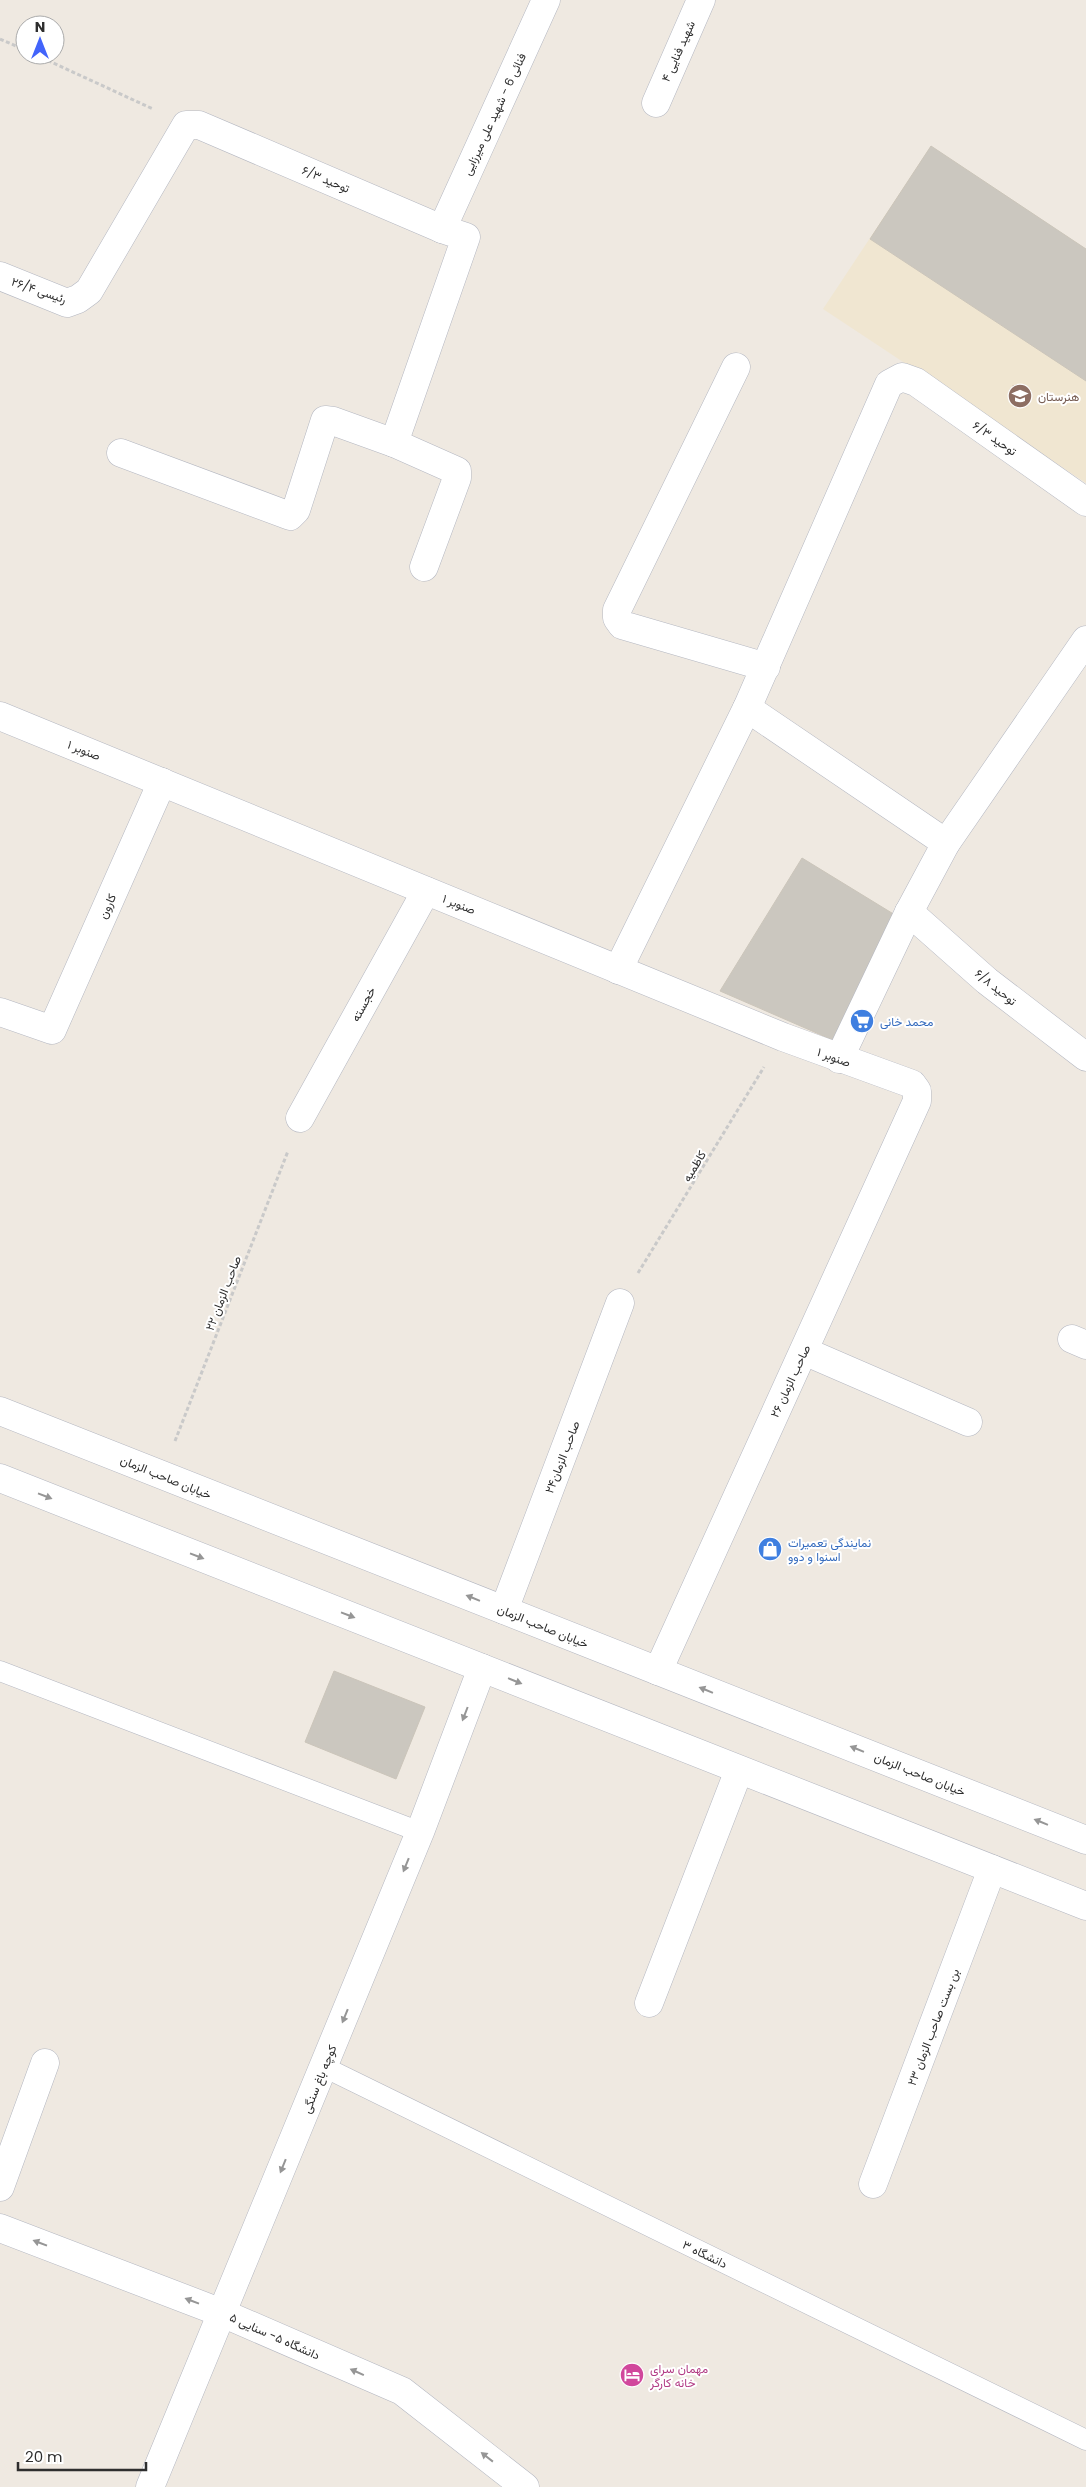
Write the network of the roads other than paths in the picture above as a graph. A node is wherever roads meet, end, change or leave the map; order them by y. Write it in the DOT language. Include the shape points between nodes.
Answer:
graph roads {
  1 [pos="546,0"];
  2 [pos="701,0"];
  3 [pos="656,103"];
  4 [pos="454,233"];
  5 [pos="0,276"];
  6 [pos="78,299"];
  7 [pos="736,367"];
  8 [pos="394,443"];
  9 [pos="121,453"];
  10 [pos="1086,502"];
  11 [pos="424,567"];
  12 [pos="1086,640"];
  13 [pos="766,667"];
  14 [pos="747,708"];
  15 [pos="0,716"];
  16 [pos="162,782"];
  17 [pos="946,843"];
  18 [pos="426,891"];
  19 [pos="909,912"];
  20 [pos="618,970"];
  21 [pos="0,1012"];
  22 [pos="1086,1057"];
  23 [pos="839,1059"];
  24 [pos="917,1091"];
  25 [pos="300,1118"];
  26 [pos="620,1303"];
  27 [pos="804,1351"];
  28 [pos="0,1411"];
  29 [pos="968,1422"];
  30 [pos="0,1478"];
  31 [pos="504,1610"];
  32 [pos="482,1668"];
  33 [pos="0,1671"];
  34 [pos="658,1671"];
  35 [pos="739,1770"];
  36 [pos="420,1832"];
  37 [pos="1086,1840"];
  38 [pos="992,1869"];
  39 [pos="1086,1906"];
  40 [pos="649,2003"];
  41 [pos="45,2063"];
  42 [pos="324,2067"];
  43 [pos="873,2184"];
  44 [pos="0,2187"];
  45 [pos="0,2228"];
  46 [pos="222,2313"];
  47 [pos="1086,2440"];
  48 [pos="150,2487"];
  49 [pos="525,2487"];
  1 -- 4 [label="street, فنائی 6 - شهید علی میرزایی"];
  2 -- 3 [label="street, شهید فنایی ۴"];
  4 -- 6 [label="street, توحید ۶/۳" via="200,124 186,124 89,291"];
  4 -- 8 [label="street, فنائی 6 - شهید علی میرزایی"];
  5 -- 6 [label="street, رئیسی ۲۶/۴" via="67,303"];
  7 -- 13 [label="street" via="617,610 617,618 622,624"];
  8 -- 9 [label="street" via="325,420 296,510 290,516"];
  8 -- 11 [label="street" via="457,471"];
  10 -- 13 [label="street, توحید ۶/۳" via="916,382 902,377 889,384"];
  12 -- 17 [label="street"];
  13 -- 14 [label="street"];
  14 -- 17 [label="street"];
  14 -- 20 [label="street"];
  15 -- 16 [label="street, صنوبر ۱"];
  16 -- 18 [label="street, صنوبر ۱"];
  16 -- 21 [label="street, کارون" via="52,1030"];
  17 -- 19 [label="street"];
  18 -- 20 [label="street, صنوبر ۱"];
  18 -- 25 [label="street, خجسته"];
  19 -- 22 [label="street, توحید ۶/۸" via="987,981"];
  19 -- 23 [label="street"];
  20 -- 23 [label="street, صنوبر ۱"];
  23 -- 24 [label="street, صنوبر ۱" via="912,1084"];
  24 -- 27 [label="street, صاحب الزمان ۲۶" via="917,1101"];
  26 -- 31 [label="street, صاحب الزمان۲۴"];
  27 -- 29 [label="street"];
  27 -- 34 [label="street, صاحب الزمان ۲۶"];
  31 -- 28 [label="street, خیابان صاحب الزمان, one-way"];
  30 -- 32 [label="street, one-way"];
  31 -- 34 [label="street, خیابان صاحب الزمان"];
  32 -- 35 [label="street, one-way"];
  32 -- 36 [label="street, کوچه باغ سنگی, one-way"];
  33 -- 36 [label="lane"];
  37 -- 34 [label="street, خیابان صاحب الزمان, one-way"];
  35 -- 38 [label="street"];
  35 -- 40 [label="street"];
  36 -- 42 [label="street, کوچه باغ سنگی, one-way"];
  38 -- 39 [label="street"];
  38 -- 43 [label="street, بن بست صاحب الزمان ۲۳"];
  41 -- 44 [label="street"];
  42 -- 46 [label="street, کوچه باغ سنگی, one-way"];
  42 -- 47 [label="lane, دانشگاه ۳"];
  46 -- 45 [label="street, دانشگاه ۵- سنایی ۵, one-way"];
  46 -- 48 [label="street, کوچه باغ سنگی"];
  49 -- 46 [label="street, دانشگاه ۵- سنایی ۵, one-way" via="402,2392"];
}
